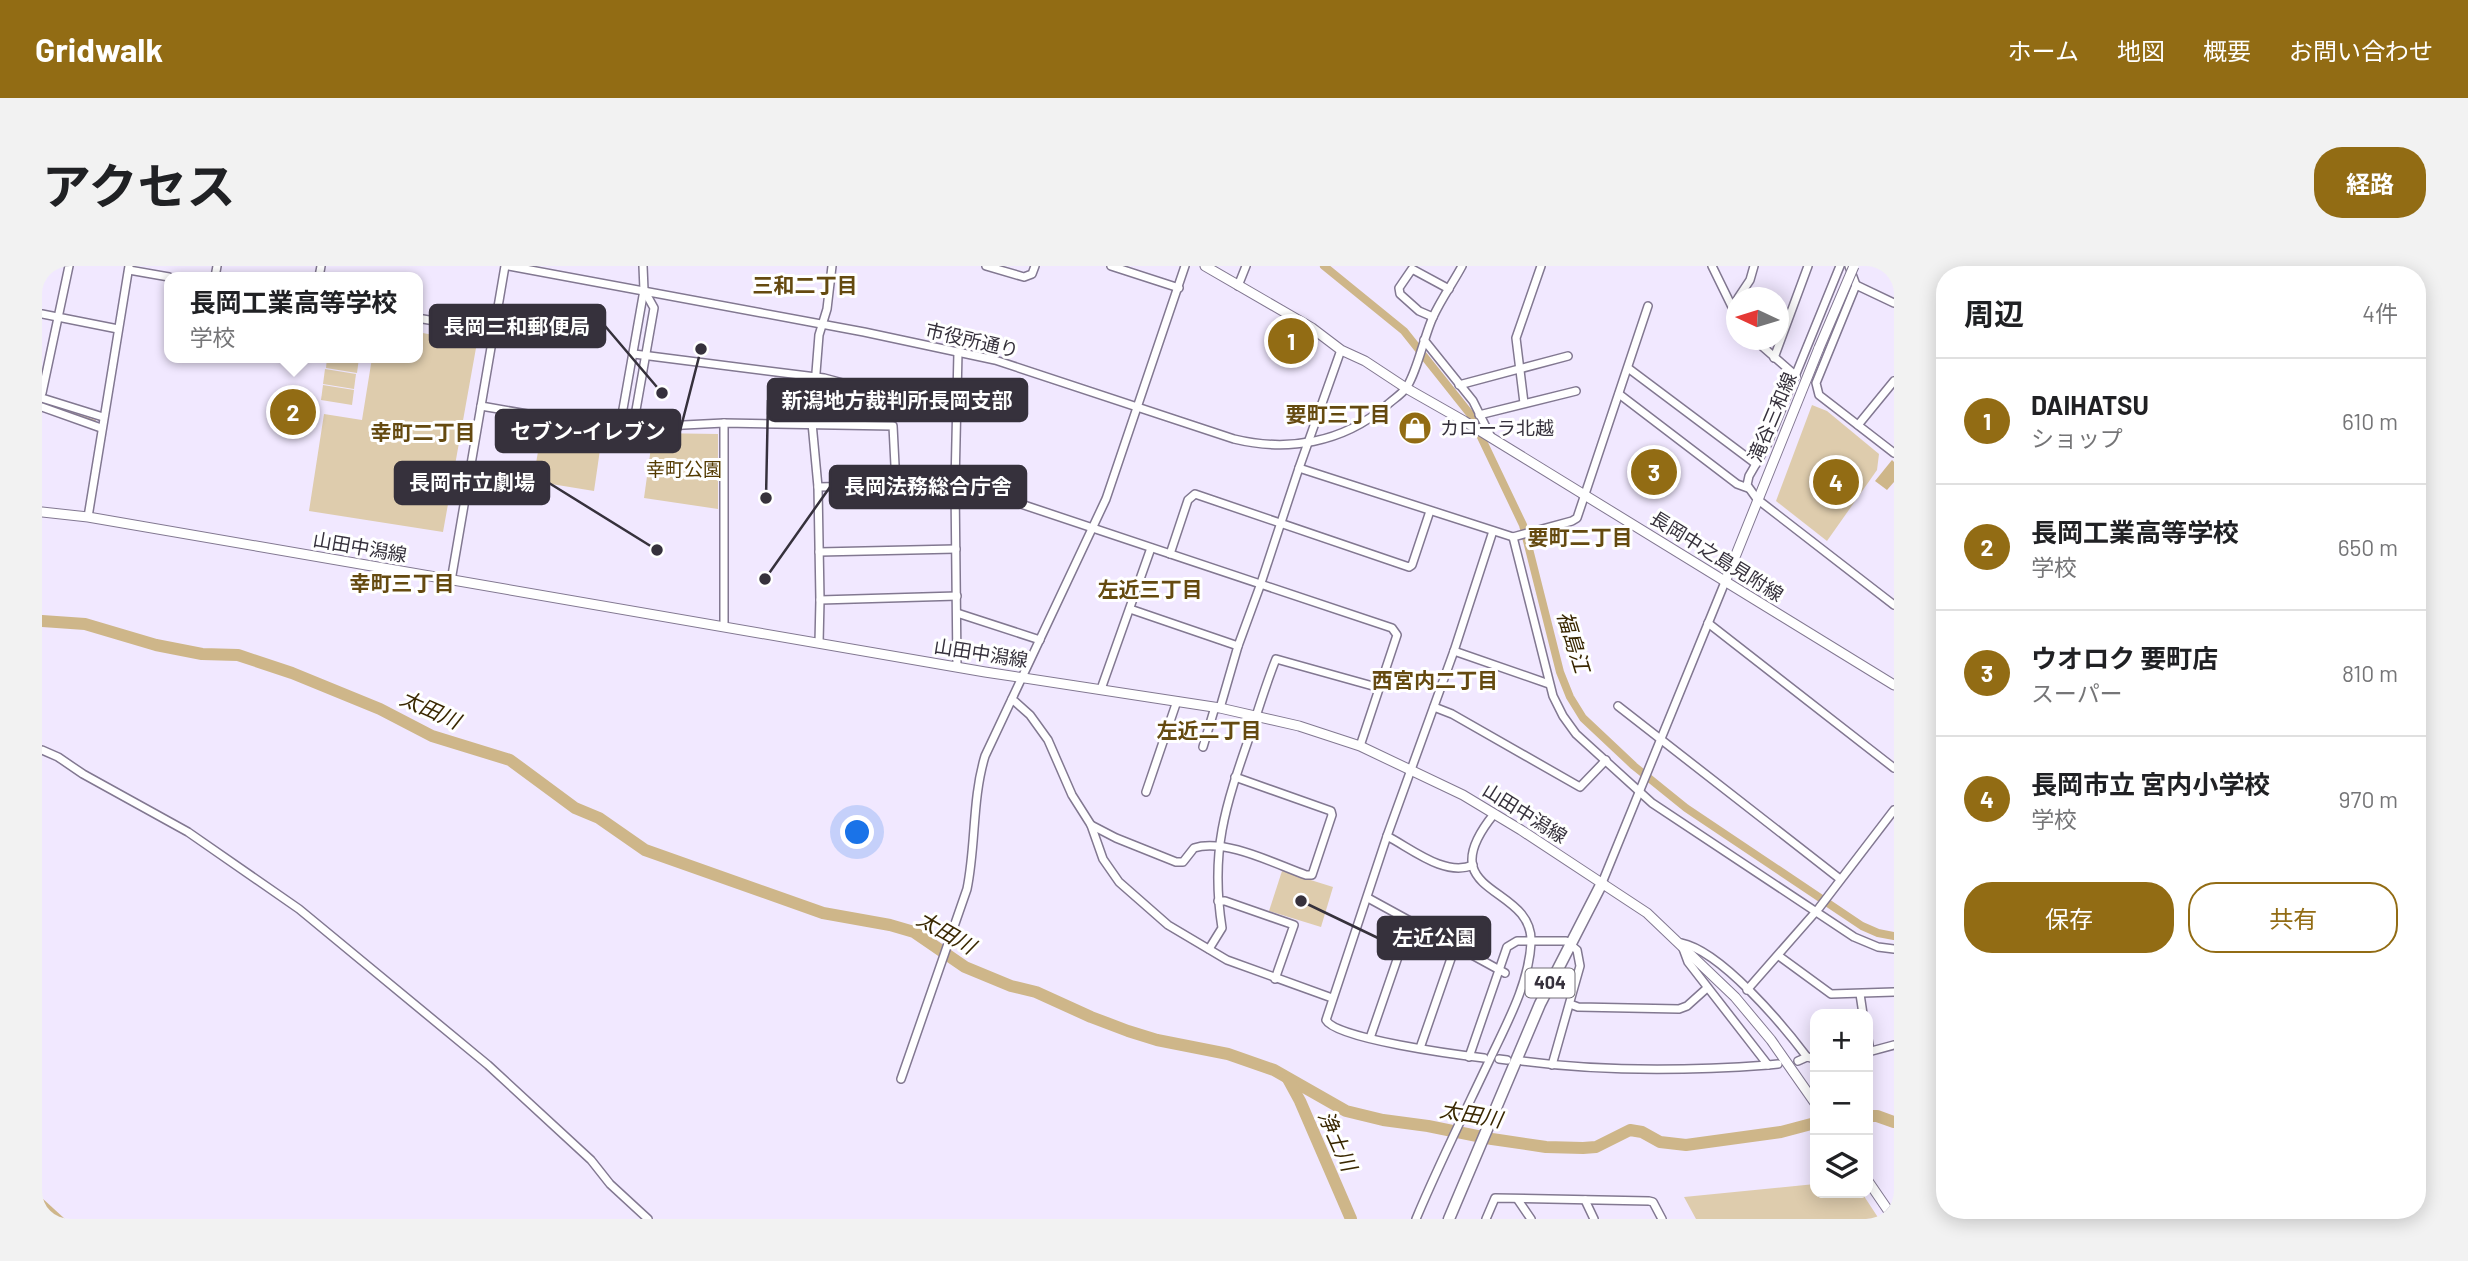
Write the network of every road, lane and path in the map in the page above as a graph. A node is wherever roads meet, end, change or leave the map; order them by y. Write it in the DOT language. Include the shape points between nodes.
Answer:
graph roads {
  1 [pos="69,266"];
  2 [pos="507,266"];
  3 [pos="643,266"];
  4 [pos="832,266"];
  5 [pos="986,266"];
  6 [pos="1035,266"];
  7 [pos="1111,266"];
  8 [pos="1185,266"];
  9 [pos="1205,266"];
  10 [pos="1246,266"];
  11 [pos="1462,266"];
  12 [pos="1541,266"];
  13 [pos="1712,266"];
  14 [pos="1754,266"];
  15 [pos="1808,266"];
  16 [pos="1840,266"];
  17 [pos="1851,266"];
  18 [pos="129,268"];
  19 [pos="164,276"];
  20 [pos="1856,285"];
  21 [pos="1238,286"];
  22 [pos="1726,287"];
  23 [pos="1744,287"];
  24 [pos="1179,288"];
  25 [pos="1449,289"];
  26 [pos="644,290"];
  27 [pos="1894,303"];
  28 [pos="1648,306"];
  29 [pos="42,314"];
  30 [pos="58,317"];
  31 [pos="1433,317"];
  32 [pos="423,319"];
  33 [pos="823,326"];
  34 [pos="118,329"];
  35 [pos="494,331"];
  36 [pos="1423,343"];
  37 [pos="1341,349"];
  38 [pos="1766,350"];
  39 [pos="958,352"];
  40 [pos="634,354"];
  41 [pos="1568,356"];
  42 [pos="646,357"];
  43 [pos="1774,358"];
  44 [pos="1520,367"];
  45 [pos="1628,368"];
  46 [pos="1796,376"];
  47 [pos="816,377"];
  48 [pos="1894,381"];
  49 [pos="1459,385"];
  50 [pos="1405,388"];
  51 [pos="1576,391"];
  52 [pos="1619,394"];
  53 [pos="42,396"];
  54 [pos="1524,404"];
  55 [pos="481,406"];
  56 [pos="42,407"];
  57 [pos="1137,408"];
  58 [pos="958,414"];
  59 [pos="1479,415"];
  60 [pos="103,417"];
  61 [pos="724,423"];
  62 [pos="812,423"];
  63 [pos="1858,425"];
  64 [pos="620,426"];
  65 [pos="633,427"];
  66 [pos="101,428"];
  67 [pos="1489,437"];
  68 [pos="1308,443"];
  69 [pos="1894,453"];
  70 [pos="1756,464"];
  71 [pos="1299,468"];
  72 [pos="955,484"];
  73 [pos="896,485"];
  74 [pos="818,487"];
  75 [pos="1748,488"];
  76 [pos="1584,495"];
  77 [pos="1757,499"];
  78 [pos="1430,511"];
  79 [pos="42,512"];
  80 [pos="88,517"];
  81 [pos="1280,524"];
  82 [pos="1093,527"];
  83 [pos="1493,531"];
  84 [pos="1516,536"];
  85 [pos="1151,548"];
  86 [pos="956,549"];
  87 [pos="819,552"];
  88 [pos="1170,554"];
  89 [pos="451,581"];
  90 [pos="1725,582"];
  91 [pos="1261,586"];
  92 [pos="957,596"];
  93 [pos="820,600"];
  94 [pos="1894,605"];
  95 [pos="1130,609"];
  96 [pos="957,613"];
  97 [pos="1707,623"];
  98 [pos="724,626"];
  99 [pos="1040,640"];
  100 [pos="819,643"];
  101 [pos="1238,646"];
  102 [pos="1454,651"];
  103 [pos="957,667"];
  104 [pos="1022,678"];
  105 [pos="1549,684"];
  106 [pos="1894,685"];
  107 [pos="1380,688"];
  108 [pos="1101,690"];
  109 [pos="1012,699"];
  110 [pos="1177,701"];
  111 [pos="1618,706"];
  112 [pos="1217,707"];
  113 [pos="1434,707"];
  114 [pos="1257,715"];
  115 [pos="1661,739"];
  116 [pos="1360,746"];
  117 [pos="1203,747"];
  118 [pos="42,750"];
  119 [pos="1606,760"];
  120 [pos="1411,768"];
  121 [pos="1894,768"];
  122 [pos="1235,777"];
  123 [pos="1641,790"];
  124 [pos="1146,792"];
  125 [pos="1894,810"];
  126 [pos="1494,814"];
  127 [pos="1091,825"];
  128 [pos="1387,836"];
  129 [pos="1219,845"];
  130 [pos="1473,866"];
  131 [pos="1840,879"];
  132 [pos="1602,883"];
  133 [pos="1368,898"];
  134 [pos="1218,901"];
  135 [pos="1818,909"];
  136 [pos="1410,922"];
  137 [pos="1531,941"];
  138 [pos="1571,943"];
  139 [pos="1681,943"];
  140 [pos="1455,947"];
  141 [pos="1209,949"];
  142 [pos="1894,949"];
  143 [pos="1779,956"];
  144 [pos="1501,971"];
  145 [pos="1275,979"];
  146 [pos="1707,988"];
  147 [pos="1747,990"];
  148 [pos="1894,992"];
  149 [pos="1860,994"];
  150 [pos="1332,998"];
  151 [pos="1570,1004"];
  152 [pos="1862,1009"];
  153 [pos="1370,1038"];
  154 [pos="1894,1045"];
  155 [pos="1420,1048"];
  156 [pos="1873,1050"];
  157 [pos="1469,1057"];
  158 [pos="1810,1057"];
  159 [pos="1484,1058"];
  160 [pos="1810,1058"];
  161 [pos="1522,1061"];
  162 [pos="1798,1061"];
  163 [pos="1778,1064"];
  164 [pos="1552,1065"];
  165 [pos="1769,1065"];
  166 [pos="901,1079"];
  167 [pos="1810,1096"];
  168 [pos="1873,1188"];
  169 [pos="1518,1199"];
  170 [pos="1585,1200"];
  171 [pos="648,1219"];
  172 [pos="1416,1219"];
  173 [pos="1449,1219"];
  174 [pos="1486,1219"];
  175 [pos="1531,1219"];
  176 [pos="1594,1219"];
  177 [pos="1662,1219"];
  178 [pos="1894,1219"];
  1 -- 30 [label="street"];
  2 -- 26 [label="street, 市役所通り"];
  2 -- 35 [label="street"];
  3 -- 26 [label="street"];
  4 -- 33 [label="street"];
  5 -- 6 [label="street" via="1024,277 1032,274"];
  7 -- 24 [label="street"];
  8 -- 24 [label="street"];
  9 -- 21 [label="main road"];
  10 -- 21 [label="street"];
  11 -- 25 [label="street"];
  12 -- 44 [label="street" via="1517,335"];
  13 -- 22 [label="street"];
  14 -- 23 [label="street"];
  15 -- 43 [label="street"];
  16 -- 46 [label="street"];
  17 -- 20 [label="street"];
  17 -- 77 [label="main road, 滝谷三和線, bridge"];
  18 -- 19 [label="street"];
  18 -- 34 [label="street"];
  20 -- 27 [label="street"];
  20 -- 63 [label="street" via="1816,383 1819,395"];
  21 -- 37 [label="main road"];
  24 -- 57 [label="street"];
  25 -- 31 [label="street"];
  25 -- 31 [label="street" via="1412,269 1399,288 1419,311"];
  26 -- 33 [label="street, 市役所通り"];
  26 -- 40 [label="street"];
  26 -- 42 [label="street" via="654,308"];
  28 -- 45 [label="street"];
  29 -- 30 [label="street"];
  30 -- 34 [label="street"];
  30 -- 53 [label="street"];
  31 -- 36 [label="street"];
  32 -- 35 [label="street"];
  33 -- 39 [label="street, 市役所通り"];
  33 -- 47 [label="street"];
  34 -- 60 [label="street"];
  35 -- 55 [label="street"];
  36 -- 49 [label="street"];
  36 -- 50 [label="street"];
  37 -- 50 [label="main road"];
  37 -- 68 [label="street"];
  38 -- 43 [label="street"];
  39 -- 57 [label="street, 市役所通り" via="1026,369"];
  39 -- 58 [label="street"];
  40 -- 42 [label="street"];
  40 -- 64 [label="street"];
  41 -- 44 [label="street"];
  42 -- 47 [label="street"];
  42 -- 65 [label="street"];
  43 -- 46 [label="street"];
  44 -- 49 [label="street"];
  44 -- 54 [label="street"];
  45 -- 52 [label="street"];
  45 -- 70 [label="street"];
  46 -- 70 [label="street"];
  47 -- 58 [label="street"];
  47 -- 62 [label="street"];
  48 -- 63 [label="street"];
  49 -- 59 [label="street"];
  50 -- 67 [label="main road, 長岡中之島見附線"];
  50 -- 68 [label="street, 市役所通り" via="1362,424"];
  51 -- 54 [label="street"];
  52 -- 75 [label="street"];
  52 -- 76 [label="street"];
  53 -- 60 [label="street"];
  54 -- 59 [label="street"];
  55 -- 64 [label="street"];
  55 -- 89 [label="street"];
  56 -- 66 [label="street"];
  57 -- 68 [label="street, 市役所通り" via="1250,443"];
  57 -- 82 [label="street"];
  58 -- 72 [label="street"];
  59 -- 67 [label="street"];
  60 -- 66 [label="street"];
  61 -- 62 [label="street"];
  61 -- 65 [label="street"];
  61 -- 98 [label="street"];
  62 -- 73 [label="street" via="893,426"];
  62 -- 74 [label="street"];
  63 -- 69 [label="street"];
  64 -- 65 [label="street"];
  66 -- 80 [label="street"];
  67 -- 76 [label="main road, 長岡中之島見附線"];
  68 -- 71 [label="street"];
  70 -- 75 [label="street"];
  71 -- 78 [label="street"];
  71 -- 81 [label="street"];
  72 -- 73 [label="street"];
  72 -- 82 [label="street"];
  72 -- 86 [label="street"];
  73 -- 74 [label="street"];
  74 -- 87 [label="street"];
  75 -- 77 [label="street"];
  76 -- 84 [label="street" via="1577,518"];
  76 -- 90 [label="main road, 長岡中之島見附線"];
  77 -- 90 [label="main road, 滝谷三和線"];
  77 -- 94 [label="street"];
  78 -- 81 [label="street" via="1409,567"];
  78 -- 83 [label="street"];
  79 -- 80 [label="main road, 山田中潟線"];
  80 -- 89 [label="main road, 山田中潟線"];
  81 -- 88 [label="street" via="1195,494 1188,500"];
  81 -- 91 [label="street"];
  82 -- 85 [label="street"];
  82 -- 99 [label="street"];
  83 -- 84 [label="street"];
  83 -- 102 [label="street"];
  84 -- 105 [label="street"];
  85 -- 88 [label="street"];
  85 -- 95 [label="street"];
  86 -- 87 [label="street"];
  86 -- 92 [label="street"];
  87 -- 93 [label="street"];
  88 -- 91 [label="street"];
  89 -- 98 [label="main road, 山田中潟線"];
  90 -- 97 [label="street"];
  90 -- 106 [label="main road, 長岡中之島見附線"];
  91 -- 101 [label="street"];
  91 -- 107 [label="street" via="1392,628 1397,635"];
  92 -- 93 [label="street"];
  92 -- 96 [label="street"];
  93 -- 100 [label="street"];
  95 -- 101 [label="street"];
  95 -- 108 [label="street"];
  96 -- 99 [label="street"];
  96 -- 103 [label="street"];
  97 -- 115 [label="street"];
  97 -- 121 [label="street"];
  98 -- 100 [label="main road, 山田中潟線"];
  99 -- 104 [label="street"];
  100 -- 103 [label="main road, 山田中潟線"];
  101 -- 112 [label="street"];
  102 -- 105 [label="street"];
  102 -- 113 [label="street"];
  103 -- 104 [label="main road, 山田中潟線"];
  104 -- 108 [label="main road, 山田中潟線"];
  104 -- 109 [label="street"];
  105 -- 119 [label="street" via="1569,725"];
  107 -- 114 [label="street" via="1276,659"];
  107 -- 116 [label="street"];
  108 -- 110 [label="main road, 山田中潟線"];
  109 -- 127 [label="street" via="1048,740"];
  109 -- 166 [label="street" via="985,756 972,864 961,908"];
  110 -- 112 [label="main road, 山田中潟線"];
  110 -- 124 [label="street"];
  111 -- 115 [label="street"];
  112 -- 114 [label="main road, 山田中潟線"];
  112 -- 117 [label="street"];
  113 -- 119 [label="street" via="1580,787"];
  113 -- 120 [label="street"];
  114 -- 116 [label="main road, 山田中潟線"];
  114 -- 122 [label="street"];
  115 -- 123 [label="street"];
  115 -- 131 [label="street"];
  116 -- 120 [label="main road, 山田中潟線"];
  118 -- 171 [label="street" via="188,832 299,909 488,1065"];
  119 -- 123 [label="street"];
  120 -- 126 [label="main road, 山田中潟線"];
  120 -- 128 [label="street"];
  122 -- 129 [label="street"];
  122 -- 129 [label="street" via="1332,815 1312,875"];
  123 -- 132 [label="street"];
  123 -- 135 [label="street" via="1652,803"];
  125 -- 131 [label="street"];
  126 -- 130 [label="street" via="1479,832"];
  126 -- 132 [label="main road, 山田中潟線"];
  127 -- 129 [label="street" via="1176,862 1183,862 1194,848"];
  127 -- 141 [label="street" via="1103,859 1119,882 1168,925"];
  128 -- 130 [label="street" via="1446,867"];
  128 -- 133 [label="street"];
  129 -- 134 [label="street"];
  130 -- 137 [label="street" via="1485,886 1523,915"];
  131 -- 135 [label="street"];
  132 -- 138 [label="highway, 404"];
  132 -- 139 [label="main road, 山田中潟線"];
  133 -- 136 [label="street"];
  133 -- 150 [label="street"];
  134 -- 141 [label="street" via="1222,928"];
  134 -- 145 [label="street" via="1294,925"];
  135 -- 142 [label="street" via="1864,943"];
  135 -- 143 [label="street"];
  136 -- 140 [label="street"];
  136 -- 153 [label="street"];
  137 -- 138 [label="street"];
  137 -- 144 [label="street" via="1507,947"];
  137 -- 172 [label="street" via="1515,1002"];
  138 -- 151 [label="street" via="1580,967"];
  138 -- 173 [label="highway, 404" via="1540,1004"];
  139 -- 146 [label="street"];
  139 -- 147 [label="street" via="1699,948"];
  139 -- 167 [label="main road, 山田中潟線" via="1735,997"];
  140 -- 144 [label="street"];
  140 -- 155 [label="street"];
  141 -- 145 [label="street" via="1237,966"];
  143 -- 147 [label="street"];
  143 -- 149 [label="street" via="1831,994"];
  144 -- 157 [label="street"];
  145 -- 150 [label="street"];
  146 -- 151 [label="street" via="1679,1009"];
  146 -- 165 [label="street"];
  147 -- 158 [label="street"];
  148 -- 149 [label="street"];
  149 -- 152 [label="street"];
  150 -- 153 [label="street" via="1327,1024"];
  151 -- 164 [label="street"];
  153 -- 155 [label="street"];
  154 -- 156 [label="street"];
  155 -- 157 [label="street"];
  157 -- 159 [label="street"];
  160 -- 162 [label="street"];
  161 -- 164 [label="street"];
  163 -- 165 [label="street"];
  164 -- 165 [label="street" via="1671,1069"];
  168 -- 178 [label="main road"];
  169 -- 170 [label="street"];
  169 -- 174 [label="street" via="1495,1198"];
  169 -- 175 [label="street"];
  170 -- 176 [label="street"];
  170 -- 177 [label="street" via="1649,1201"];
}
